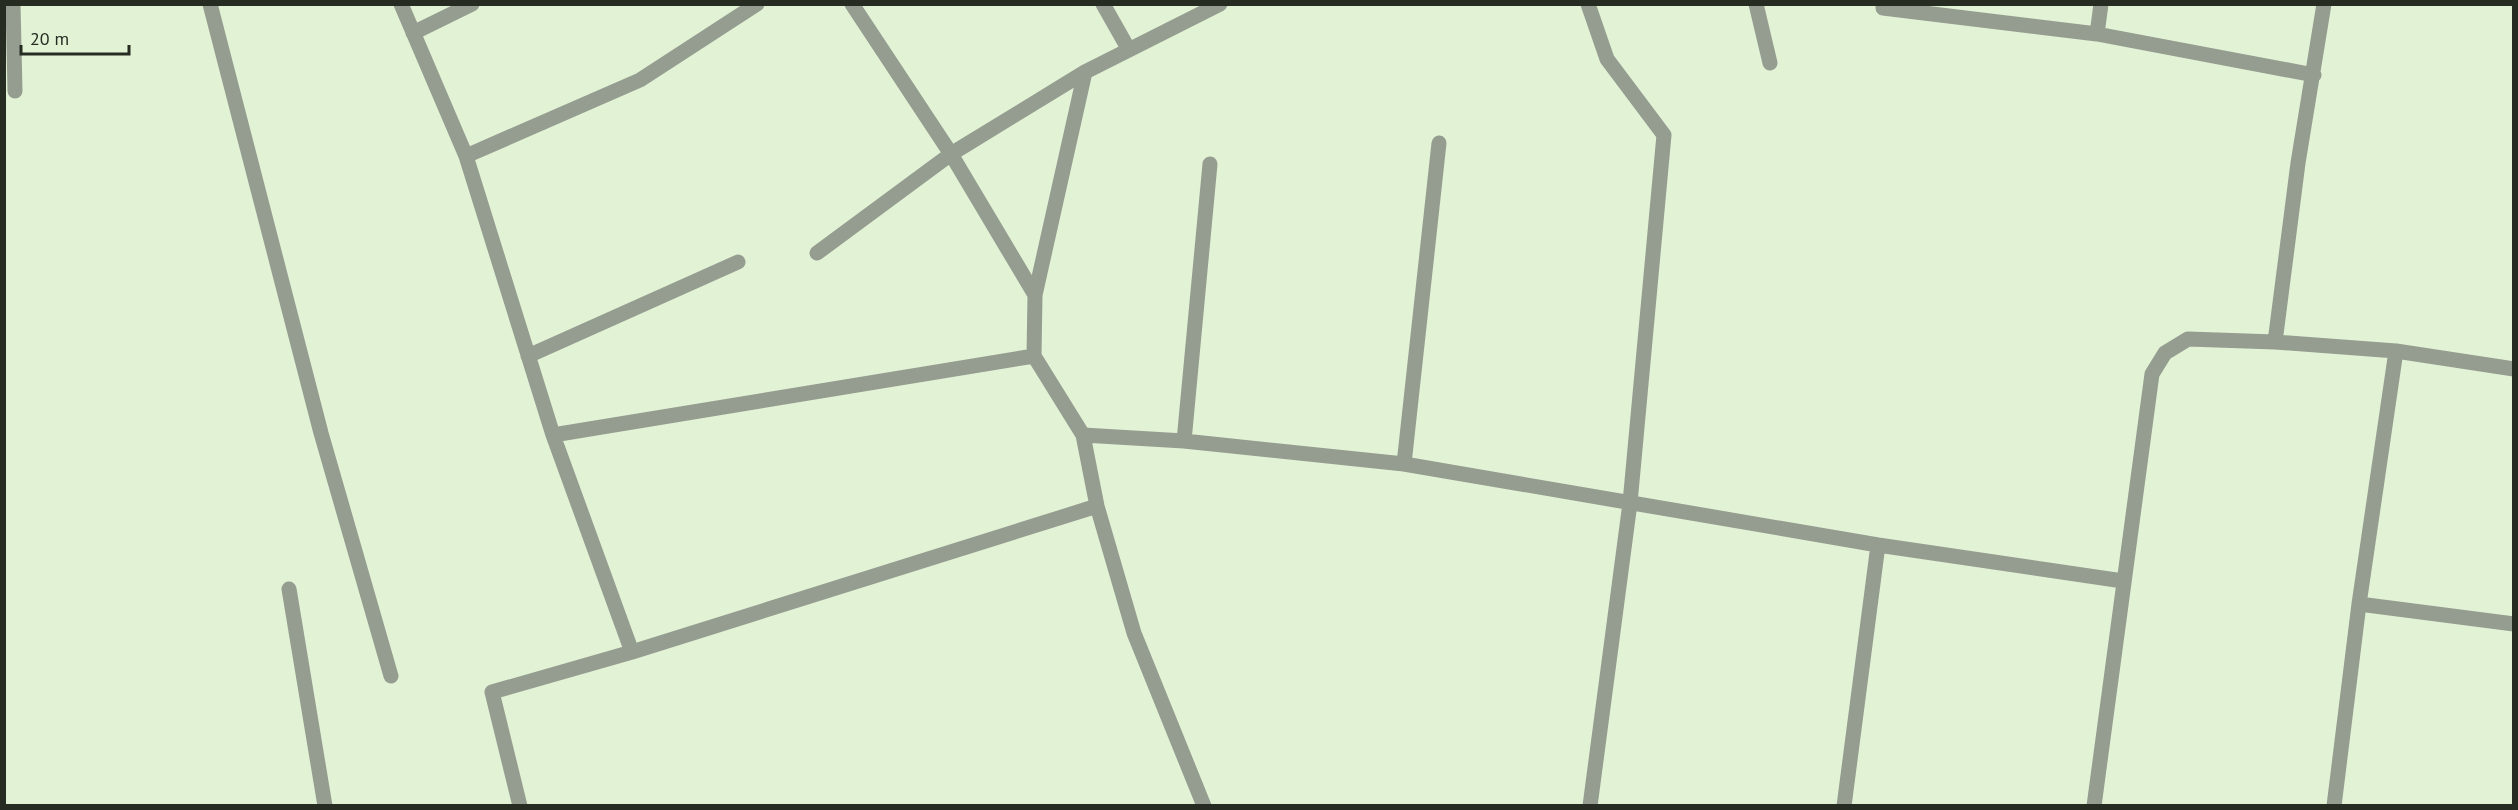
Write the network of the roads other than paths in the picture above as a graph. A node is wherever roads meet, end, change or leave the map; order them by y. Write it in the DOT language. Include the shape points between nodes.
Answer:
graph roads {
  1 [pos="13,4"];
  2 [pos="210,4"];
  3 [pos="401,4"];
  4 [pos="472,4"];
  5 [pos="757,4"];
  6 [pos="852,4"];
  7 [pos="1103,4"];
  8 [pos="1220,4"];
  9 [pos="1588,4"];
  10 [pos="1756,4"];
  11 [pos="1883,4"];
  12 [pos="2101,4"];
  13 [pos="2324,4"];
  14 [pos="413,33"];
  15 [pos="2097,34"];
  16 [pos="1130,50"];
  17 [pos="1770,63"];
  18 [pos="1085,72"];
  19 [pos="2314,75"];
  20 [pos="15,91"];
  21 [pos="1439,143"];
  22 [pos="951,153"];
  23 [pos="466,156"];
  24 [pos="1210,165"];
  25 [pos="817,253"];
  26 [pos="738,262"];
  27 [pos="1035,295"];
  28 [pos="2275,342"];
  29 [pos="2396,351"];
  30 [pos="528,356"];
  31 [pos="1034,356"];
  32 [pos="2514,369"];
  33 [pos="553,435"];
  34 [pos="1083,435"];
  35 [pos="1184,441"];
  36 [pos="1404,464"];
  37 [pos="1630,503"];
  38 [pos="1097,506"];
  39 [pos="1878,545"];
  40 [pos="2123,580"];
  41 [pos="289,589"];
  42 [pos="2359,604"];
  43 [pos="2514,624"];
  44 [pos="632,652"];
  45 [pos="391,676"];
  46 [pos="325,806"];
  47 [pos="520,806"];
  48 [pos="1204,806"];
  49 [pos="1590,806"];
  50 [pos="1844,806"];
  51 [pos="2094,806"];
  52 [pos="2334,806"];
  1 -- 20 [label="street"];
  2 -- 45 [label="street" via="321,433"];
  3 -- 14 [label="street"];
  4 -- 14 [label="street"];
  5 -- 23 [label="street" via="640,80"];
  6 -- 22 [label="street"];
  7 -- 16 [label="street"];
  8 -- 16 [label="street"];
  9 -- 37 [label="street" via="1607,59 1664,135"];
  10 -- 17 [label="street"];
  11 -- 15 [label="street" via="1883,8"];
  12 -- 15 [label="street"];
  13 -- 19 [label="street"];
  14 -- 23 [label="street"];
  15 -- 19 [label="street"];
  16 -- 18 [label="street"];
  18 -- 22 [label="street"];
  18 -- 27 [label="street"];
  19 -- 28 [label="street" via="2298,163"];
  21 -- 36 [label="street"];
  22 -- 25 [label="street"];
  22 -- 27 [label="street"];
  23 -- 30 [label="street"];
  24 -- 35 [label="street"];
  26 -- 30 [label="street"];
  27 -- 31 [label="street"];
  28 -- 29 [label="street"];
  28 -- 40 [label="street" via="2188,339 2165,353 2152,374"];
  29 -- 32 [label="street"];
  29 -- 42 [label="street"];
  30 -- 33 [label="street"];
  31 -- 33 [label="street"];
  31 -- 34 [label="street"];
  33 -- 44 [label="street"];
  34 -- 35 [label="street"];
  34 -- 38 [label="street"];
  35 -- 36 [label="street"];
  36 -- 37 [label="street"];
  37 -- 39 [label="street"];
  37 -- 49 [label="street"];
  38 -- 44 [label="street"];
  38 -- 48 [label="street" via="1134,633"];
  39 -- 40 [label="street"];
  39 -- 50 [label="street"];
  40 -- 51 [label="street"];
  41 -- 46 [label="street"];
  42 -- 43 [label="street"];
  42 -- 52 [label="street"];
  44 -- 47 [label="street" via="492,692"];
}
